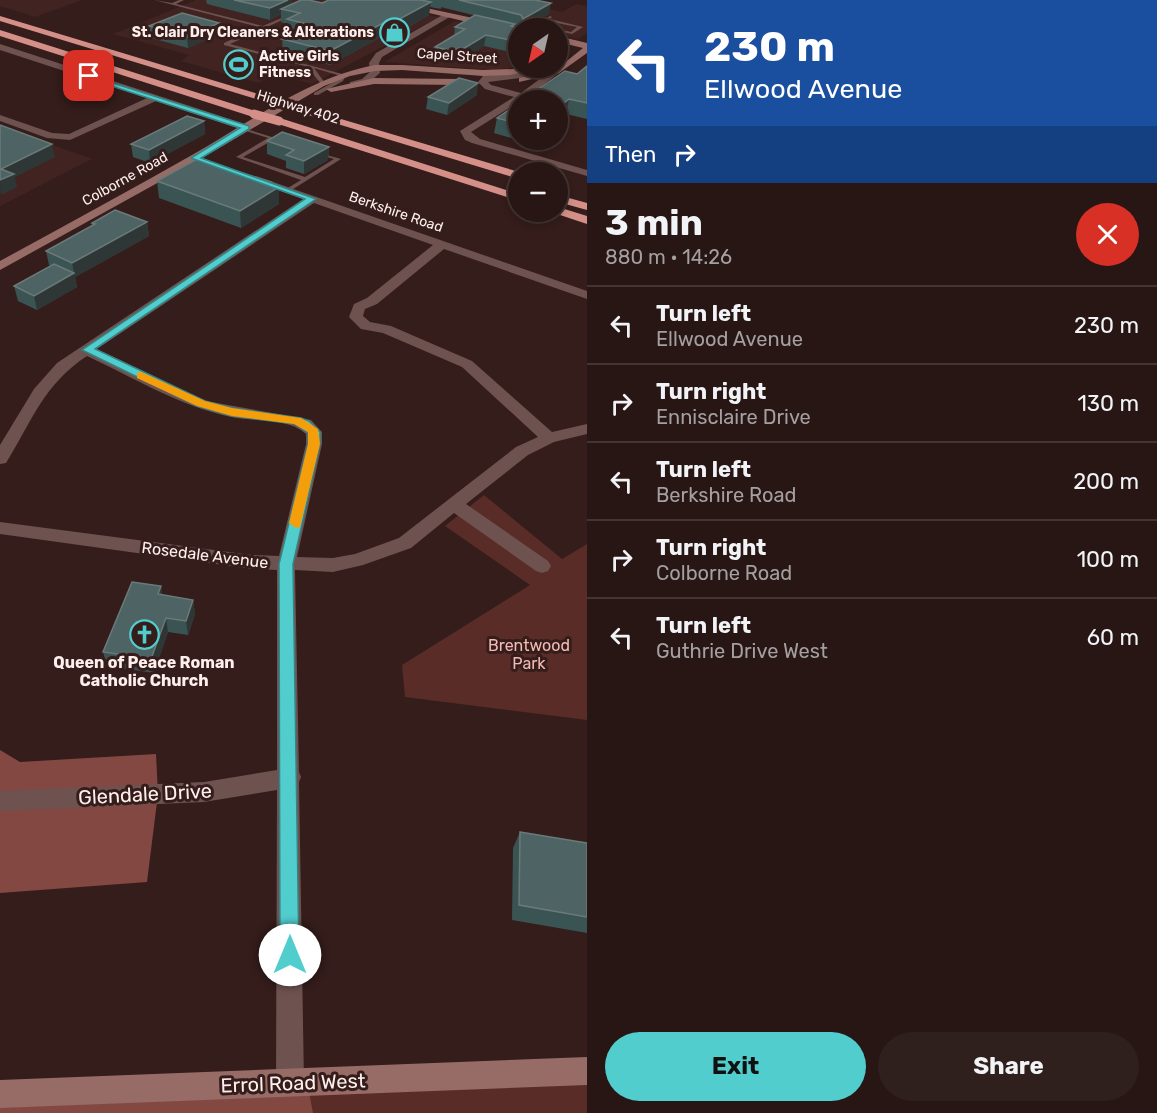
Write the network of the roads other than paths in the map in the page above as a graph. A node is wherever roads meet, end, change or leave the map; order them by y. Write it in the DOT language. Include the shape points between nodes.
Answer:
graph roads {
  1 [pos="156,0"];
  2 [pos="182,0"];
  3 [pos="378,0"];
  4 [pos="399,2"];
  5 [pos="172,4"];
  6 [pos="294,13"];
  7 [pos="449,15"];
  8 [pos="0,18"];
  9 [pos="548,18"];
  10 [pos="568,18"];
  11 [pos="568,18"];
  12 [pos="587,22"];
  13 [pos="568,24"];
  14 [pos="263,27"];
  15 [pos="508,28"];
  16 [pos="0,29"];
  17 [pos="568,32"];
  18 [pos="587,37"];
  19 [pos="568,42"];
  20 [pos="233,45"];
  21 [pos="584,46"];
  22 [pos="0,47"];
  23 [pos="568,53"];
  24 [pos="380,55"];
  25 [pos="568,60"];
  26 [pos="375,67"];
  27 [pos="354,71"];
  28 [pos="508,72"];
  29 [pos="342,74"];
  30 [pos="508,76"];
  31 [pos="531,78"];
  32 [pos="546,78"];
  33 [pos="483,82"];
  34 [pos="323,83"];
  35 [pos="353,84"];
  36 [pos="530,90"];
  37 [pos="508,92"];
  38 [pos="316,94"];
  39 [pos="156,98"];
  40 [pos="508,104"];
  41 [pos="264,110"];
  42 [pos="0,118"];
  43 [pos="285,118"];
  44 [pos="246,129"];
  45 [pos="272,138"];
  46 [pos="294,145"];
  47 [pos="316,152"];
  48 [pos="508,173"];
  49 [pos="587,173"];
  50 [pos="247,176"];
  51 [pos="305,179"];
  52 [pos="508,183"];
  53 [pos="508,188"];
  54 [pos="288,190"];
  55 [pos="568,191"];
  56 [pos="508,194"];
  57 [pos="587,196"];
  58 [pos="312,199"];
  59 [pos="568,201"];
  60 [pos="568,206"];
  61 [pos="587,207"];
  62 [pos="587,212"];
  63 [pos="568,214"];
  64 [pos="587,220"];
  65 [pos="442,244"];
  66 [pos="0,266"];
  67 [pos="587,295"];
  68 [pos="87,350"];
  69 [pos="587,429"];
  70 [pos="549,438"];
  71 [pos="0,459"];
  72 [pos="455,505"];
  73 [pos="0,528"];
  74 [pos="286,564"];
  75 [pos="542,566"];
  76 [pos="290,777"];
  77 [pos="0,801"];
  78 [pos="587,1071"];
  79 [pos="290,1083"];
  80 [pos="0,1094"];
  1 -- 5 [label="lane"];
  2 -- 5 [label="lane"];
  3 -- 4 [label="street"];
  4 -- 7 [label="street"];
  5 -- 14 [label="lane"];
  6 -- 14 [label="lane"];
  7 -- 15 [label="street"];
  7 -- 24 [label="street"];
  8 -- 41 [label="highway, Highway 402"];
  9 -- 11 [label="lane"];
  10 -- 12 [label="lane"];
  13 -- 17 [label="lane" via="581,27"];
  14 -- 20 [label="lane" via="226,44"];
  16 -- 41 [label="highway"];
  18 -- 21 [label="street, Capel Street"];
  19 -- 21 [label="street"];
  20 -- 29 [label="lane"];
  20 -- 34 [label="lane" via="311,68"];
  21 -- 23 [label="street, Capel Street"];
  21 -- 25 [label="street, Capel Street"];
  22 -- 39 [label="street"];
  24 -- 26 [label="street, Colborne Road"];
  24 -- 27 [label="street" via="370,66"];
  26 -- 27 [label="street, Colborne Road"];
  26 -- 28 [label="street, Capel Street"];
  26 -- 35 [label="street, Colborne Road" via="373,75"];
  27 -- 29 [label="street, Colborne Road"];
  29 -- 34 [label="street, Colborne Road"];
  29 -- 38 [label="lane" via="342,79"];
  30 -- 33 [label="street, Capel Street" via="486,78"];
  31 -- 33 [label="street, Capel Street"];
  32 -- 36 [label="street, Capel Street"];
  33 -- 35 [label="street, Capel Street" via="397,80"];
  33 -- 37 [label="street, Capel Street"];
  34 -- 41 [label="street, Colborne Road"];
  35 -- 38 [label="street, Colborne Road"];
  38 -- 41 [label="street, Colborne Road"];
  39 -- 42 [label="street" via="76,136 51,136"];
  39 -- 44 [label="street"];
  40 -- 49 [label="street, Capel Street" via="469,128 465,131 467,135 476,141"];
  41 -- 43 [label="highway, bridge"];
  41 -- 44 [label="street, Colborne Road"];
  41 -- 48 [label="highway, Highway 402, bridge" via="301,110"];
  43 -- 52 [label="highway"];
  43 -- 53 [label="highway, Highway 402"];
  43 -- 56 [label="highway"];
  44 -- 45 [label="lane"];
  44 -- 66 [label="street, Colborne Road" via="200,160"];
  45 -- 46 [label="lane"];
  45 -- 51 [label="lane" via="239,157"];
  47 -- 51 [label="lane" via="338,159"];
  50 -- 54 [label="street, Berkshire Road"];
  51 -- 54 [label="lane"];
  54 -- 58 [label="street, Berkshire Road"];
  55 -- 57 [label="highway"];
  58 -- 65 [label="street, Berkshire Road"];
  58 -- 68 [label="street"];
  59 -- 61 [label="highway"];
  60 -- 62 [label="highway"];
  63 -- 64 [label="highway"];
  65 -- 67 [label="street, Berkshire Road"];
  65 -- 70 [label="street" via="359,308 356,317 366,326 386,329 467,364"];
  68 -- 71 [label="street" via="50,377"];
  68 -- 74 [label="street" via="201,404 296,421 314,432 313,452"];
  69 -- 70 [label="street, Rosedale Avenue"];
  70 -- 72 [label="street, Rosedale Avenue" via="522,451"];
  72 -- 74 [label="street, Rosedale Avenue" via="405,543 357,560 333,565"];
  72 -- 75 [label="street"];
  73 -- 74 [label="street, Rosedale Avenue"];
  74 -- 76 [label="street"];
  76 -- 77 [label="street, Glendale Drive" via="204,792"];
  76 -- 79 [label="street"];
  78 -- 79 [label="street, Errol Road West"];
  79 -- 80 [label="street, Errol Road West"];
}
